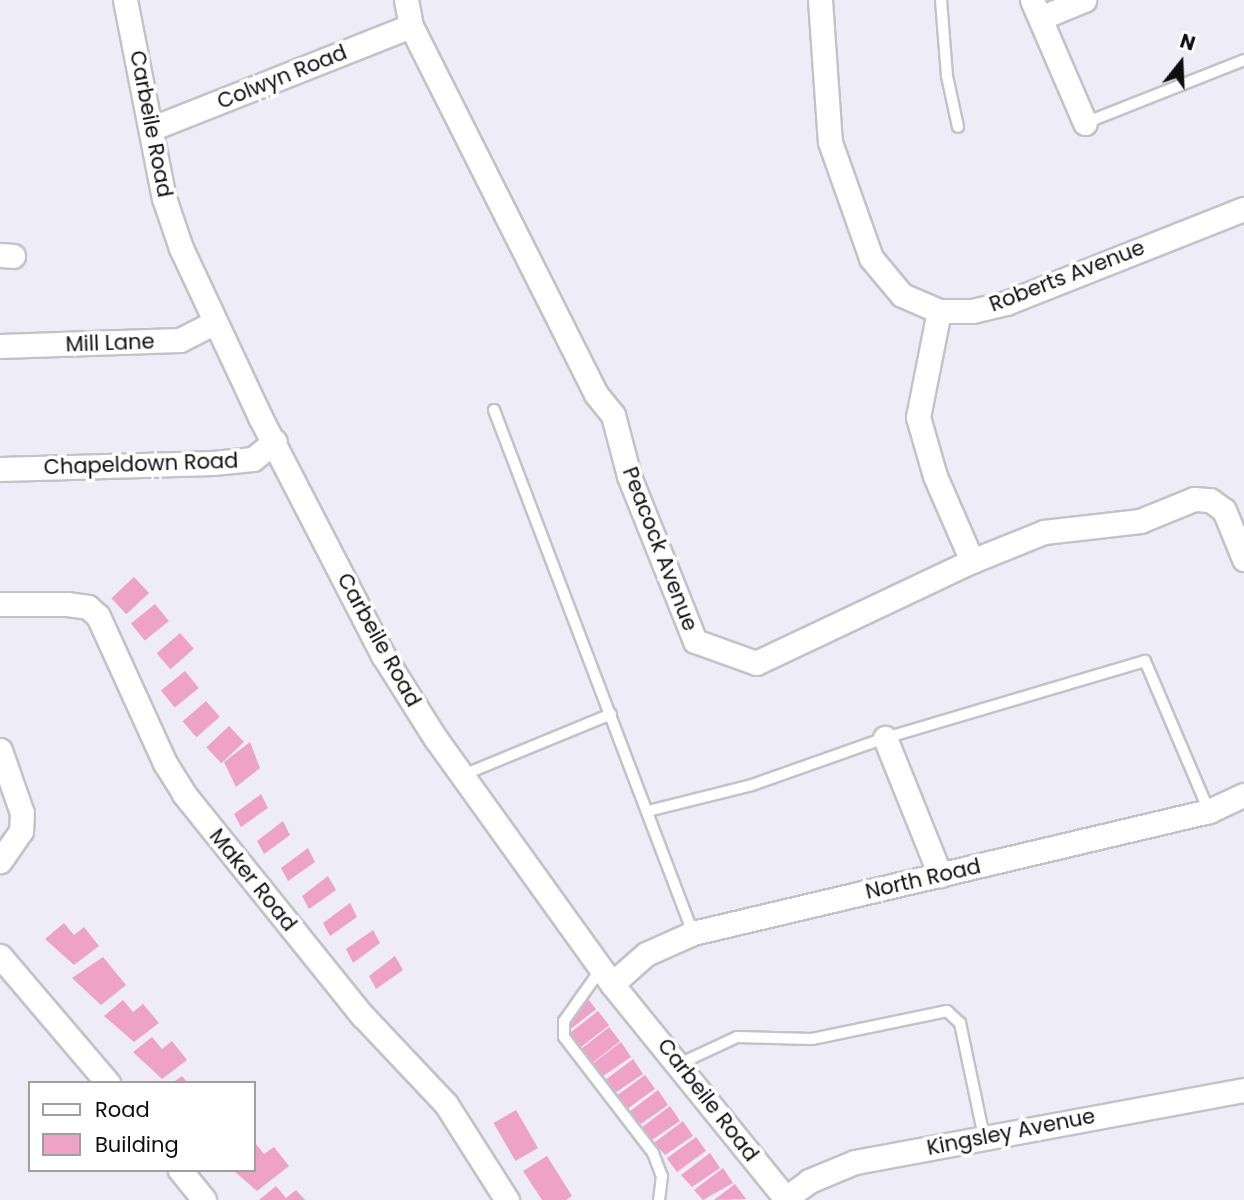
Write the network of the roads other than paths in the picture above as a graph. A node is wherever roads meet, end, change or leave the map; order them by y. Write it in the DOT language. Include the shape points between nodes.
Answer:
graph roads {
  1 [pos="125,0"];
  2 [pos="406,0"];
  3 [pos="820,0"];
  4 [pos="942,0"];
  5 [pos="1084,0"];
  6 [pos="1036,9"];
  7 [pos="411,26"];
  8 [pos="1244,60"];
  9 [pos="1085,123"];
  10 [pos="958,127"];
  11 [pos="153,128"];
  12 [pos="1244,209"];
  13 [pos="939,311"];
  14 [pos="215,323"];
  15 [pos="0,346"];
  16 [pos="494,410"];
  17 [pos="275,441"];
  18 [pos="0,469"];
  19 [pos="1244,559"];
  20 [pos="972,561"];
  21 [pos="0,604"];
  22 [pos="611,714"];
  23 [pos="885,738"];
  24 [pos="0,750"];
  25 [pos="463,775"];
  26 [pos="1244,795"];
  27 [pos="648,811"];
  28 [pos="1209,811"];
  29 [pos="0,861"];
  30 [pos="940,875"];
  31 [pos="693,933"];
  32 [pos="0,956"];
  33 [pos="607,976"];
  34 [pos="679,1064"];
  35 [pos="106,1081"];
  36 [pos="1244,1090"];
  37 [pos="984,1137"];
  38 [pos="182,1172"];
  39 [pos="786,1199"];
  40 [pos="204,1200"];
  41 [pos="507,1200"];
  42 [pos="659,1200"];
  1 -- 11 [label="street, Carbeile Road"];
  2 -- 7 [label="street, Peacock Avenue"];
  3 -- 13 [label="street" via="830,142 871,258 902,295"];
  4 -- 10 [label="lane" via="947,75"];
  5 -- 6 [label="street"];
  6 -- 9 [label="street"];
  7 -- 11 [label="street, Colwyn Road"];
  7 -- 20 [label="street, Peacock Avenue" via="596,394 613,415 629,476 695,641 756,663"];
  8 -- 9 [label="lane"];
  11 -- 14 [label="street, Carbeile Road" via="163,198"];
  12 -- 13 [label="street, Roberts Avenue" via="1006,303 972,311"];
  13 -- 20 [label="street" via="918,417 935,476"];
  14 -- 15 [label="street, Mill Lane" via="180,340"];
  14 -- 17 [label="street, Carbeile Road"];
  16 -- 22 [label="lane"];
  17 -- 18 [label="street, Chapeldown Road" via="253,459"];
  17 -- 25 [label="street, Carbeile Road" via="383,655"];
  19 -- 20 [label="street, Peacock Avenue" via="1224,510 1210,500 1194,499 1109,527 1044,532"];
  21 -- 41 [label="street, Maker Road" via="67,604 88,607 98,616 165,763 184,794 362,1014 446,1104"];
  22 -- 25 [label="lane"];
  22 -- 27 [label="lane"];
  23 -- 27 [label="lane" via="752,785"];
  23 -- 28 [label="lane" via="1145,661"];
  23 -- 30 [label="street"];
  24 -- 29 [label="street" via="22,813 21,831"];
  25 -- 33 [label="street, Carbeile Road"];
  26 -- 28 [label="street, North Road"];
  27 -- 31 [label="lane"];
  28 -- 30 [label="street, North Road"];
  30 -- 31 [label="street, North Road"];
  31 -- 33 [label="street, North Road"];
  32 -- 35 [label="street"];
  33 -- 34 [label="street, Carbeile Road"];
  33 -- 42 [label="lane" via="564,1021 564,1037 653,1153 662,1176"];
  34 -- 37 [label="lane" via="737,1037 812,1039 947,1011 960,1023"];
  34 -- 39 [label="street, Carbeile Road"];
  36 -- 37 [label="street, Kingsley Avenue"];
  37 -- 39 [label="street, Kingsley Avenue" via="855,1162 809,1181"];
  38 -- 40 [label="street"];
}
